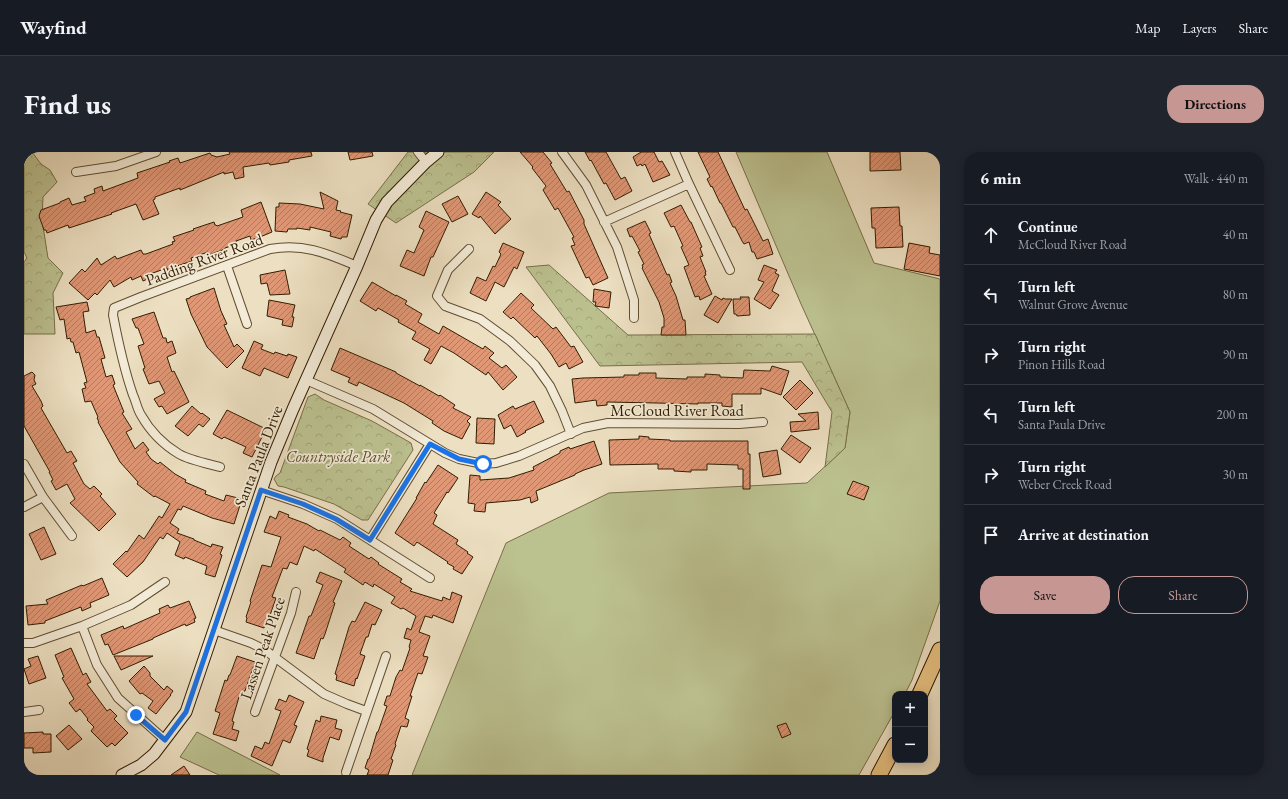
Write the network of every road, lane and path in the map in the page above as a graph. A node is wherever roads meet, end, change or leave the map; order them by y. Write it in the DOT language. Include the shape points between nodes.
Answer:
graph roads {
  1 [pos="156,152"];
  2 [pos="418,152"];
  3 [pos="438,152"];
  4 [pos="562,152"];
  5 [pos="676,152"];
  6 [pos="426,162"];
  7 [pos="76,172"];
  8 [pos="689,184"];
  9 [pos="604,222"];
  10 [pos="469,249"];
  11 [pos="227,266"];
  12 [pos="357,266"];
  13 [pos="730,270"];
  14 [pos="634,318"];
  15 [pos="247,324"];
  16 [pos="306,380"];
  17 [pos="763,422"];
  18 [pos="571,434"];
  19 [pos="430,444"];
  20 [pos="24,464"];
  21 [pos="220,467"];
  22 [pos="261,490"];
  23 [pos="43,497"];
  24 [pos="24,507"];
  25 [pos="72,536"];
  26 [pos="370,540"];
  27 [pos="430,578"];
  28 [pos="164,582"];
  29 [pos="296,592"];
  30 [pos="82,626"];
  31 [pos="214,630"];
  32 [pos="24,643"];
  33 [pos="940,650"];
  34 [pos="386,656"];
  35 [pos="275,657"];
  36 [pos="921,691"];
  37 [pos="39,710"];
  38 [pos="366,711"];
  39 [pos="24,712"];
  40 [pos="256,712"];
  41 [pos="165,740"];
  42 [pos="892,751"];
  43 [pos="346,772"];
  44 [pos="122,775"];
  45 [pos="879,775"];
  1 -- 7 [label="street" via="116,166"];
  2 -- 6 [label="street"];
  3 -- 6 [label="street, Santa Paula Drive"];
  4 -- 9 [label="street" via="586,185"];
  5 -- 8 [label="street"];
  6 -- 12 [label="street, Santa Paula Drive" via="387,202 376,220"];
  8 -- 9 [label="street"];
  8 -- 13 [label="street"];
  9 -- 14 [label="street" via="622,261 634,300"];
  10 -- 18 [label="street" via="448,270 437,296 445,306 480,319 510,341 535,365 550,386"];
  11 -- 12 [label="street, Padding River Road" via="262,251 300,247"];
  11 -- 15 [label="street"];
  11 -- 21 [label="street, Padding River Road" via="121,304 114,308 113,314 130,385 140,414 146,423 161,440 180,455"];
  12 -- 16 [label="street, Santa Paula Drive"];
  16 -- 19 [label="street, McCloud River Road" via="373,409"];
  16 -- 22 [label="street, Santa Paula Drive"];
  17 -- 18 [label="street, McCloud River Road" via="608,423 583,428"];
  18 -- 19 [label="street, McCloud River Road" via="519,456 483,464 459,459"];
  19 -- 26 [label="street"];
  20 -- 23 [label="street"];
  22 -- 26 [label="street" via="310,507 336,519"];
  22 -- 31 [label="street, Santa Paula Drive"];
  23 -- 24 [label="street"];
  23 -- 25 [label="street"];
  26 -- 27 [label="street"];
  28 -- 30 [label="street" via="131,605"];
  29 -- 35 [label="street, Lassen Peak Place"];
  30 -- 32 [label="street" via="33,643"];
  30 -- 41 [label="street" via="97,665 118,698"];
  31 -- 35 [label="street" via="251,643"];
  31 -- 41 [label="street, Santa Paula Drive" via="186,712"];
  33 -- 36 [label="highway"];
  34 -- 38 [label="street"];
  35 -- 38 [label="street" via="324,694"];
  35 -- 40 [label="street, Lassen Peak Place"];
  37 -- 39 [label="street"];
  38 -- 43 [label="street"];
  41 -- 44 [label="street, Santa Paula Drive" via="141,765"];
  42 -- 45 [label="highway"];
}
